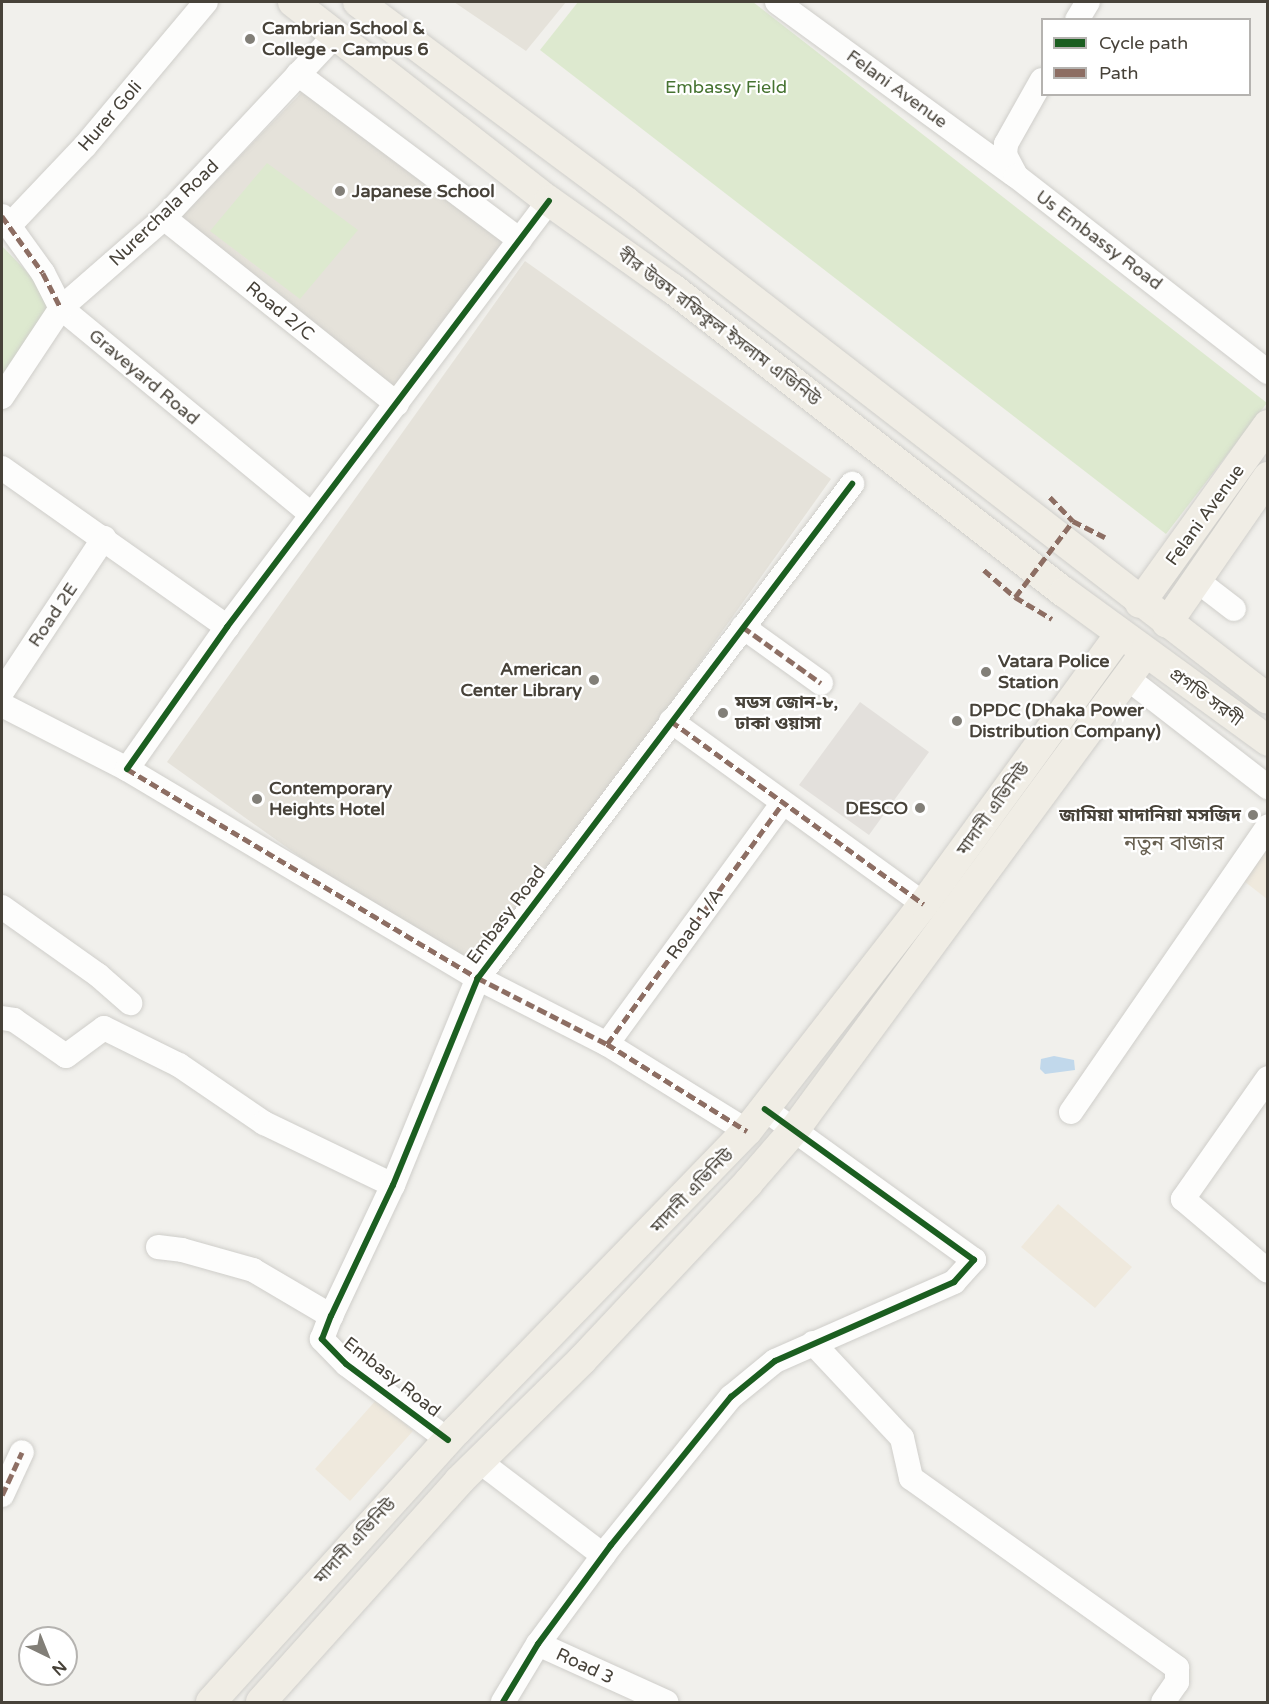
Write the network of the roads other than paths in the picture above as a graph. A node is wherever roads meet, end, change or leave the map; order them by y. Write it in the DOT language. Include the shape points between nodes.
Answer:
graph roads {
  1 [pos="206,2"];
  2 [pos="293,2"];
  3 [pos="358,2"];
  4 [pos="777,2"];
  5 [pos="1088,2"];
  6 [pos="1078,18"];
  7 [pos="335,34"];
  8 [pos="298,74"];
  9 [pos="1041,82"];
  10 [pos="1016,176"];
  11 [pos="549,201"];
  12 [pos="164,218"];
  13 [pos="5,221"];
  14 [pos="520,240"];
  15 [pos="694,258"];
  16 [pos="673,289"];
  17 [pos="61,308"];
  18 [pos="1268,372"];
  19 [pos="2,397"];
  20 [pos="397,404"];
  21 [pos="1268,425"];
  22 [pos="2,468"];
  23 [pos="1268,477"];
  24 [pos="852,484"];
  25 [pos="312,515"];
  26 [pos="104,538"];
  27 [pos="1195,579"];
  28 [pos="1140,603"];
  29 [pos="1234,609"];
  30 [pos="1167,623"];
  31 [pos="227,627"];
  32 [pos="742,627"];
  33 [pos="1120,634"];
  34 [pos="1145,652"];
  35 [pos="1126,677"];
  36 [pos="821,684"];
  37 [pos="2,692"];
  38 [pos="1268,699"];
  39 [pos="2,705"];
  40 [pos="671,721"];
  41 [pos="1268,741"];
  42 [pos="1025,765"];
  43 [pos="127,770"];
  44 [pos="1049,783"];
  45 [pos="1268,786"];
  46 [pos="783,803"];
  47 [pos="1268,826"];
  48 [pos="924,904"];
  49 [pos="2,907"];
  50 [pos="477,978"];
  51 [pos="130,1003"];
  52 [pos="2,1018"];
  53 [pos="607,1044"];
  54 [pos="1268,1078"];
  55 [pos="1260,1107"];
  56 [pos="1071,1112"];
  57 [pos="756,1120"];
  58 [pos="795,1128"];
  59 [pos="393,1185"];
  60 [pos="158,1247"];
  61 [pos="1268,1271"];
  62 [pos="331,1316"];
  63 [pos="813,1343"];
  64 [pos="448,1440"];
  65 [pos="22,1452"];
  66 [pos="479,1461"];
  67 [pos="2,1495"];
  68 [pos="603,1555"];
  69 [pos="538,1644"];
  70 [pos="211,1702"];
  71 [pos="261,1702"];
  72 [pos="503,1702"];
  73 [pos="666,1702"];
  74 [pos="1163,1702"];
  1 -- 13 [label="street, Hurer Goli" via="85,146"];
  2 -- 7 [label="main road, বীর উত্তম রফিকুল ইসলাম এভিনিউ"];
  3 -- 15 [label="main road" via="625,201"];
  4 -- 10 [label="street, Felani Avenue" via="832,30"];
  5 -- 6 [label="street"];
  7 -- 8 [label="street, Nurerchala Road"];
  7 -- 11 [label="main road, বীর উত্তম রফিকুল ইসলাম এভিনিউ"];
  8 -- 12 [label="street, Nurerchala Road"];
  8 -- 14 [label="street"];
  9 -- 10 [label="street" via="1006,144 1005,155"];
  10 -- 18 [label="street, Us Embassy Road"];
  11 -- 14 [label="street"];
  11 -- 16 [label="main road, বীর উত্তম রফিকুল ইসলাম এভিনিউ"];
  12 -- 17 [label="street, Nurerchala Road"];
  12 -- 20 [label="street, Road 2/C"];
  13 -- 17 [label="street, Graveyard Road" via="44,273"];
  14 -- 20 [label="street"];
  15 -- 16 [label="main road"];
  15 -- 28 [label="main road"];
  16 -- 33 [label="main road, বীর উত্তম রফিকুল ইসলাম এভিনিউ"];
  17 -- 19 [label="street, Nurerchala Road"];
  17 -- 25 [label="street, Graveyard Road"];
  20 -- 25 [label="street"];
  21 -- 28 [label="main road, Felani Avenue"];
  22 -- 26 [label="street"];
  23 -- 27 [label="main road, Felani Avenue"];
  24 -- 32 [label="street, Embasy Road"];
  25 -- 31 [label="street"];
  26 -- 31 [label="street"];
  26 -- 37 [label="street, Road 2E"];
  27 -- 29 [label="street"];
  27 -- 30 [label="main road, Felani Avenue"];
  28 -- 30 [label="main road"];
  30 -- 38 [label="main road, প্রগতি সরণী"];
  31 -- 43 [label="street"];
  32 -- 36 [label="street"];
  32 -- 40 [label="street, Embasy Road"];
  33 -- 34 [label="main road, বীর উত্তম রফিকুল ইসলাম এভিনিউ"];
  33 -- 42 [label="main road, মাদানী এভিনিউ"];
  34 -- 35 [label="main road, মাদানী এভিনিউ"];
  34 -- 41 [label="main road, প্রগতি সরণী"];
  35 -- 44 [label="main road, মাদানী এভিনিউ"];
  35 -- 45 [label="street"];
  39 -- 43 [label="street"];
  40 -- 46 [label="street"];
  40 -- 50 [label="street, Embasy Road"];
  42 -- 44 [label="main road"];
  42 -- 48 [label="main road, মাদানী এভিনিউ"];
  43 -- 50 [label="street"];
  44 -- 58 [label="main road, মাদানী এভিনিউ"];
  46 -- 48 [label="street"];
  46 -- 53 [label="street, Road 1/A"];
  47 -- 56 [label="street"];
  48 -- 57 [label="main road, মাদানী এভিনিউ"];
  49 -- 51 [label="street" via="98,975"];
  50 -- 53 [label="street"];
  50 -- 59 [label="street, Embasy Road"];
  52 -- 59 [label="street" via="14,1020 66,1056 104,1028 179,1065 264,1123"];
  53 -- 57 [label="street"];
  54 -- 55 [label="street"];
  55 -- 61 [label="street" via="1183,1199"];
  57 -- 58 [label="street"];
  57 -- 64 [label="main road, মাদানী এভিনিউ"];
  58 -- 63 [label="street" via="974,1260 954,1282"];
  58 -- 66 [label="main road, মাদানী এভিনিউ" via="671,1267"];
  59 -- 62 [label="street, Embasy Road"];
  60 -- 62 [label="street" via="253,1270"];
  62 -- 64 [label="street, Embasy Road" via="322,1339 346,1364"];
  63 -- 68 [label="street" via="775,1361 731,1397"];
  63 -- 74 [label="street" via="902,1438 911,1478 1177,1668 1177,1682"];
  64 -- 70 [label="main road, মাদানী এভিনিউ"];
  65 -- 67 [label="street"];
  66 -- 68 [label="street"];
  66 -- 71 [label="main road, মাদানী এভিনিউ"];
  68 -- 69 [label="street"];
  69 -- 72 [label="street"];
  69 -- 73 [label="street, Road 3"];
}
